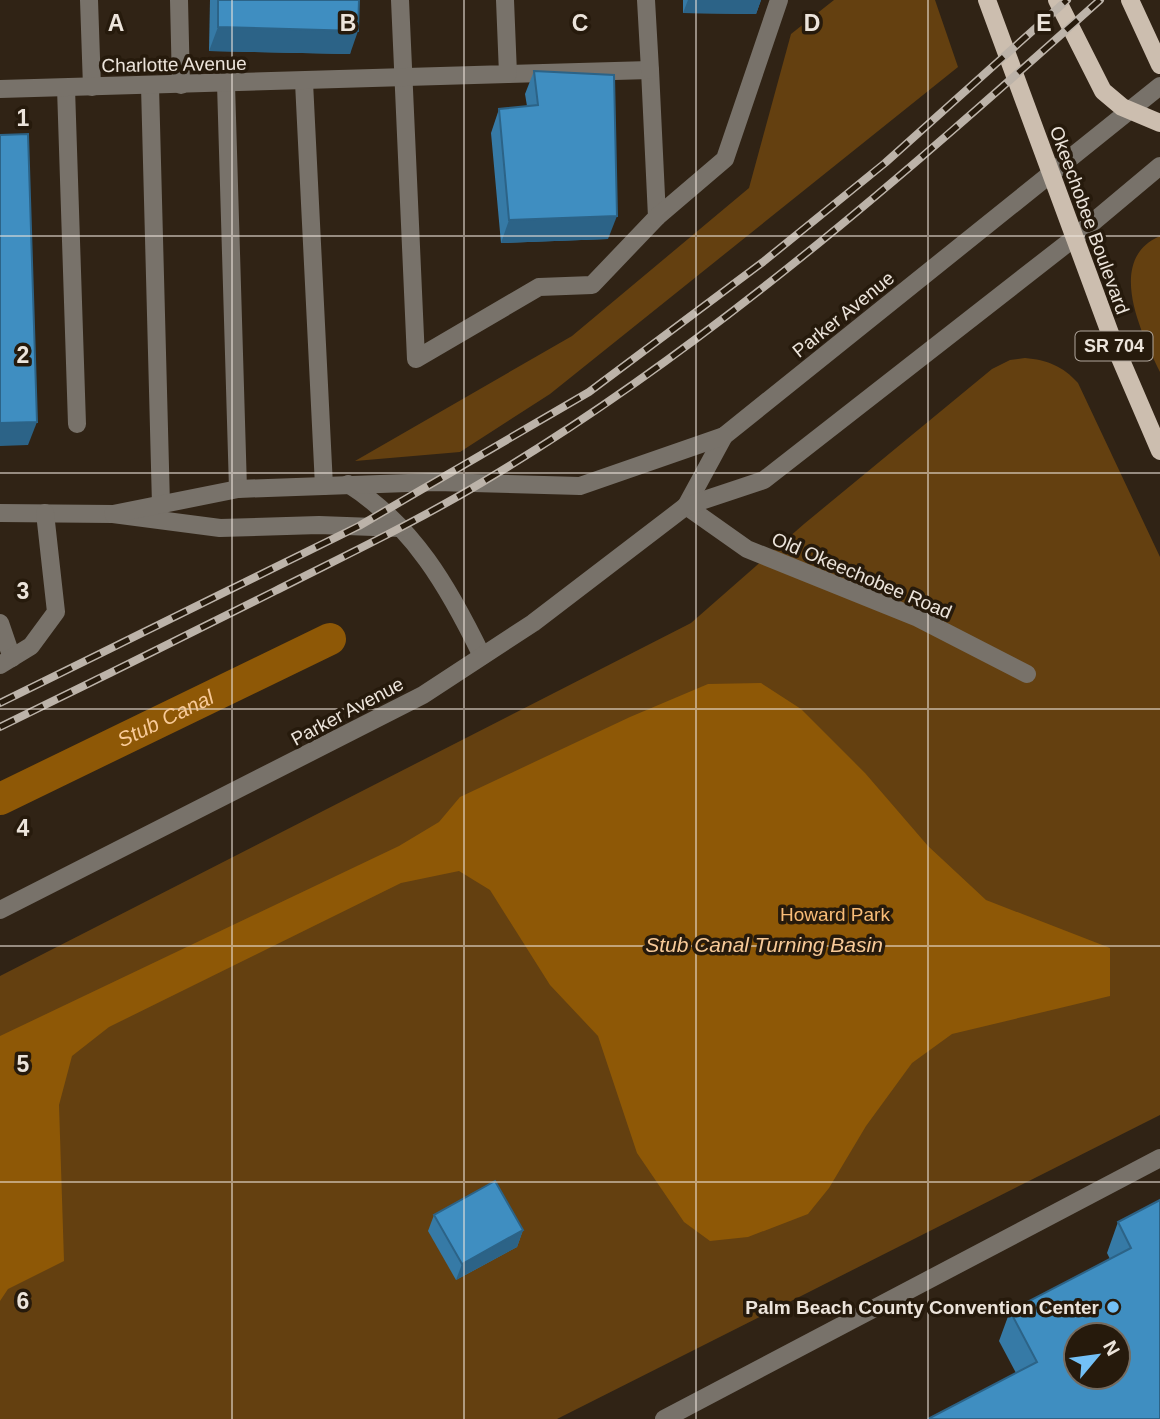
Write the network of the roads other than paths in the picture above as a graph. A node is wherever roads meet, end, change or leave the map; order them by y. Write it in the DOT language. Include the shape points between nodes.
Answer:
graph roads {
  1 [pos="89,0"];
  2 [pos="179,0"];
  3 [pos="400,0"];
  4 [pos="505,0"];
  5 [pos="646,0"];
  6 [pos="779,0"];
  7 [pos="987,0"];
  8 [pos="1057,0"];
  9 [pos="1130,0"];
  10 [pos="1160,65"];
  11 [pos="650,70"];
  12 [pos="508,75"];
  13 [pos="403,79"];
  14 [pos="304,82"];
  15 [pos="226,84"];
  16 [pos="181,85"];
  17 [pos="150,86"];
  18 [pos="1160,86"];
  19 [pos="92,87"];
  20 [pos="66,88"];
  21 [pos="0,89"];
  22 [pos="1129,110"];
  23 [pos="1160,123"];
  24 [pos="1160,166"];
  25 [pos="1050,174"];
  26 [pos="657,217"];
  27 [pos="1073,238"];
  28 [pos="77,424"];
  29 [pos="724,436"];
  30 [pos="1160,451"];
  31 [pos="348,484"];
  32 [pos="324,485"];
  33 [pos="238,489"];
  34 [pos="161,505"];
  35 [pos="686,506"];
  36 [pos="0,513"];
  37 [pos="45,513"];
  38 [pos="113,514"];
  39 [pos="401,528"];
  40 [pos="0,623"];
  41 [pos="482,656"];
  42 [pos="6,661"];
  43 [pos="1027,674"];
  44 [pos="0,910"];
  45 [pos="1160,1158"];
  46 [pos="664,1419"];
  1 -- 19 [label="street"];
  2 -- 16 [label="street"];
  3 -- 13 [label="street"];
  4 -- 12 [label="street"];
  5 -- 11 [label="street"];
  6 -- 26 [label="street" via="725,159"];
  7 -- 25 [label="main road, Okeechobee Boulevard / SR 704"];
  8 -- 22 [label="main road" via="1103,91"];
  9 -- 10 [label="main road"];
  11 -- 12 [label="street, Charlotte Avenue"];
  11 -- 26 [label="street"];
  12 -- 13 [label="street, Charlotte Avenue"];
  13 -- 14 [label="street, Charlotte Avenue"];
  13 -- 26 [label="street" via="416,359 539,287 592,285"];
  14 -- 15 [label="street, Charlotte Avenue"];
  14 -- 32 [label="street"];
  15 -- 16 [label="street, Charlotte Avenue"];
  15 -- 33 [label="street"];
  16 -- 17 [label="street, Charlotte Avenue"];
  17 -- 19 [label="street, Charlotte Avenue"];
  17 -- 34 [label="street"];
  18 -- 22 [label="street, Parker Avenue"];
  19 -- 20 [label="street, Charlotte Avenue"];
  20 -- 21 [label="street, Charlotte Avenue"];
  20 -- 28 [label="street"];
  22 -- 23 [label="main road"];
  22 -- 25 [label="street, Parker Avenue"];
  24 -- 27 [label="street, Parker Avenue"];
  25 -- 27 [label="main road, Okeechobee Boulevard / SR 704"];
  25 -- 29 [label="street, Parker Avenue"];
  27 -- 30 [label="main road, Okeechobee Boulevard / SR 704"];
  27 -- 35 [label="street, Parker Avenue" via="764,480"];
  29 -- 31 [label="street" via="580,486"];
  29 -- 35 [label="street, Parker Avenue"];
  31 -- 32 [label="street"];
  31 -- 39 [label="street"];
  32 -- 33 [label="street"];
  33 -- 34 [label="street"];
  34 -- 38 [label="street"];
  35 -- 41 [label="street, Parker Avenue" via="533,623"];
  35 -- 43 [label="street, Old Okeechobee Road" via="747,549 918,618"];
  36 -- 37 [label="street"];
  37 -- 38 [label="street"];
  37 -- 42 [label="street" via="55,612 31,646"];
  38 -- 39 [label="street" via="220,528"];
  39 -- 41 [label="street" via="436,570"];
  40 -- 42 [label="street"];
  41 -- 44 [label="street, Parker Avenue" via="423,695"];
  45 -- 46 [label="street"];
}
